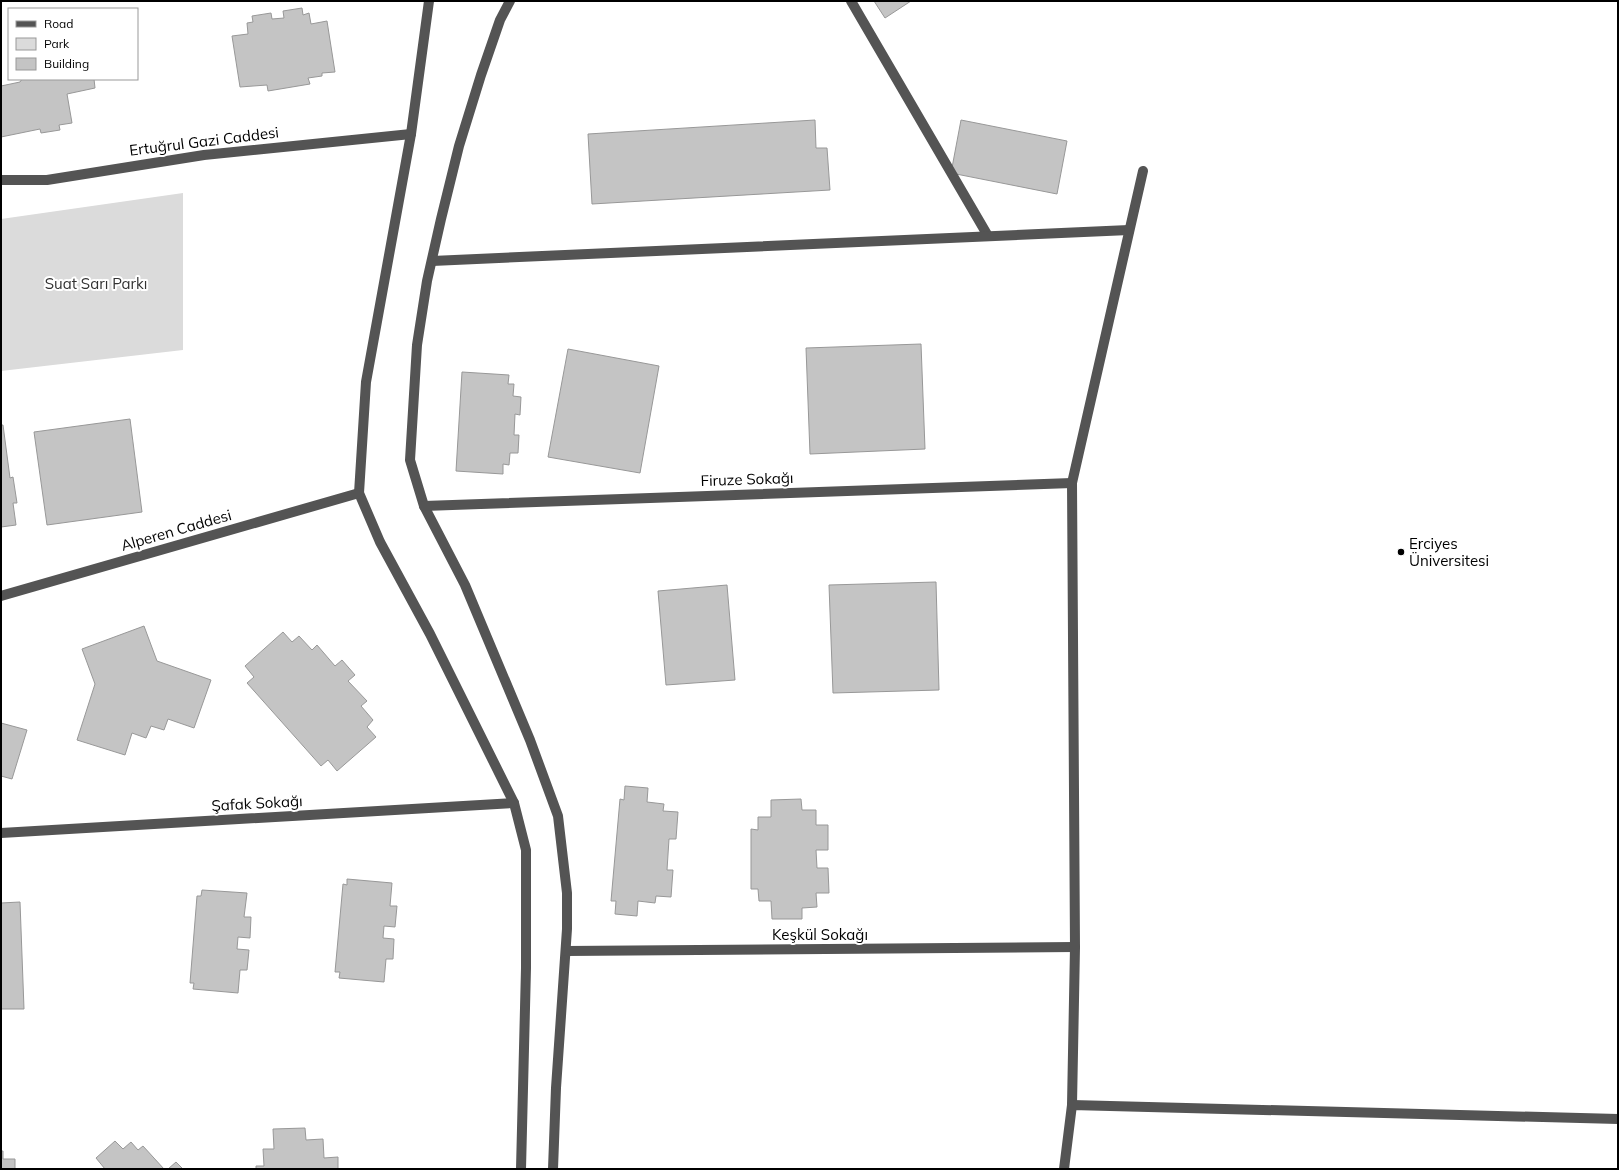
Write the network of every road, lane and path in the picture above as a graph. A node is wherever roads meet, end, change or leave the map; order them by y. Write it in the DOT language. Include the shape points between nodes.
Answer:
graph roads {
  1 [pos="428,1"];
  2 [pos="510,1"];
  3 [pos="850,1"];
  4 [pos="412,134"];
  5 [pos="1143,171"];
  6 [pos="1,180"];
  7 [pos="1129,230"];
  8 [pos="988,236"];
  9 [pos="432,261"];
  10 [pos="1072,483"];
  11 [pos="359,493"];
  12 [pos="424,506"];
  13 [pos="1,596"];
  14 [pos="514,803"];
  15 [pos="1,834"];
  16 [pos="1074,947"];
  17 [pos="566,951"];
  18 [pos="1072,1105"];
  19 [pos="1618,1118"];
  20 [pos="521,1169"];
  21 [pos="553,1169"];
  22 [pos="1064,1169"];
  1 -- 4 [label="street"];
  2 -- 9 [label="street" via="500,20 464,132"];
  3 -- 8 [label="street"];
  4 -- 6 [label="street, Ertuğrul Gazi Caddesi" via="204,155 46,180"];
  4 -- 11 [label="street" via="366,382"];
  5 -- 7 [label="street"];
  7 -- 8 [label="street"];
  7 -- 10 [label="street"];
  8 -- 9 [label="street"];
  9 -- 12 [label="street" via="417,345 410,460"];
  10 -- 12 [label="street, Firuze Sokağı"];
  10 -- 16 [label="street"];
  11 -- 13 [label="street, Alperen Caddesi"];
  11 -- 14 [label="street" via="380,542 430,634"];
  12 -- 17 [label="street" via="465,584 558,816 567,893"];
  14 -- 15 [label="street, Şafak Sokağı"];
  14 -- 20 [label="street" via="526,850"];
  16 -- 17 [label="street, Keşkül Sokağı"];
  16 -- 18 [label="street"];
  17 -- 21 [label="street"];
  18 -- 19 [label="street"];
  18 -- 22 [label="street"];
}
